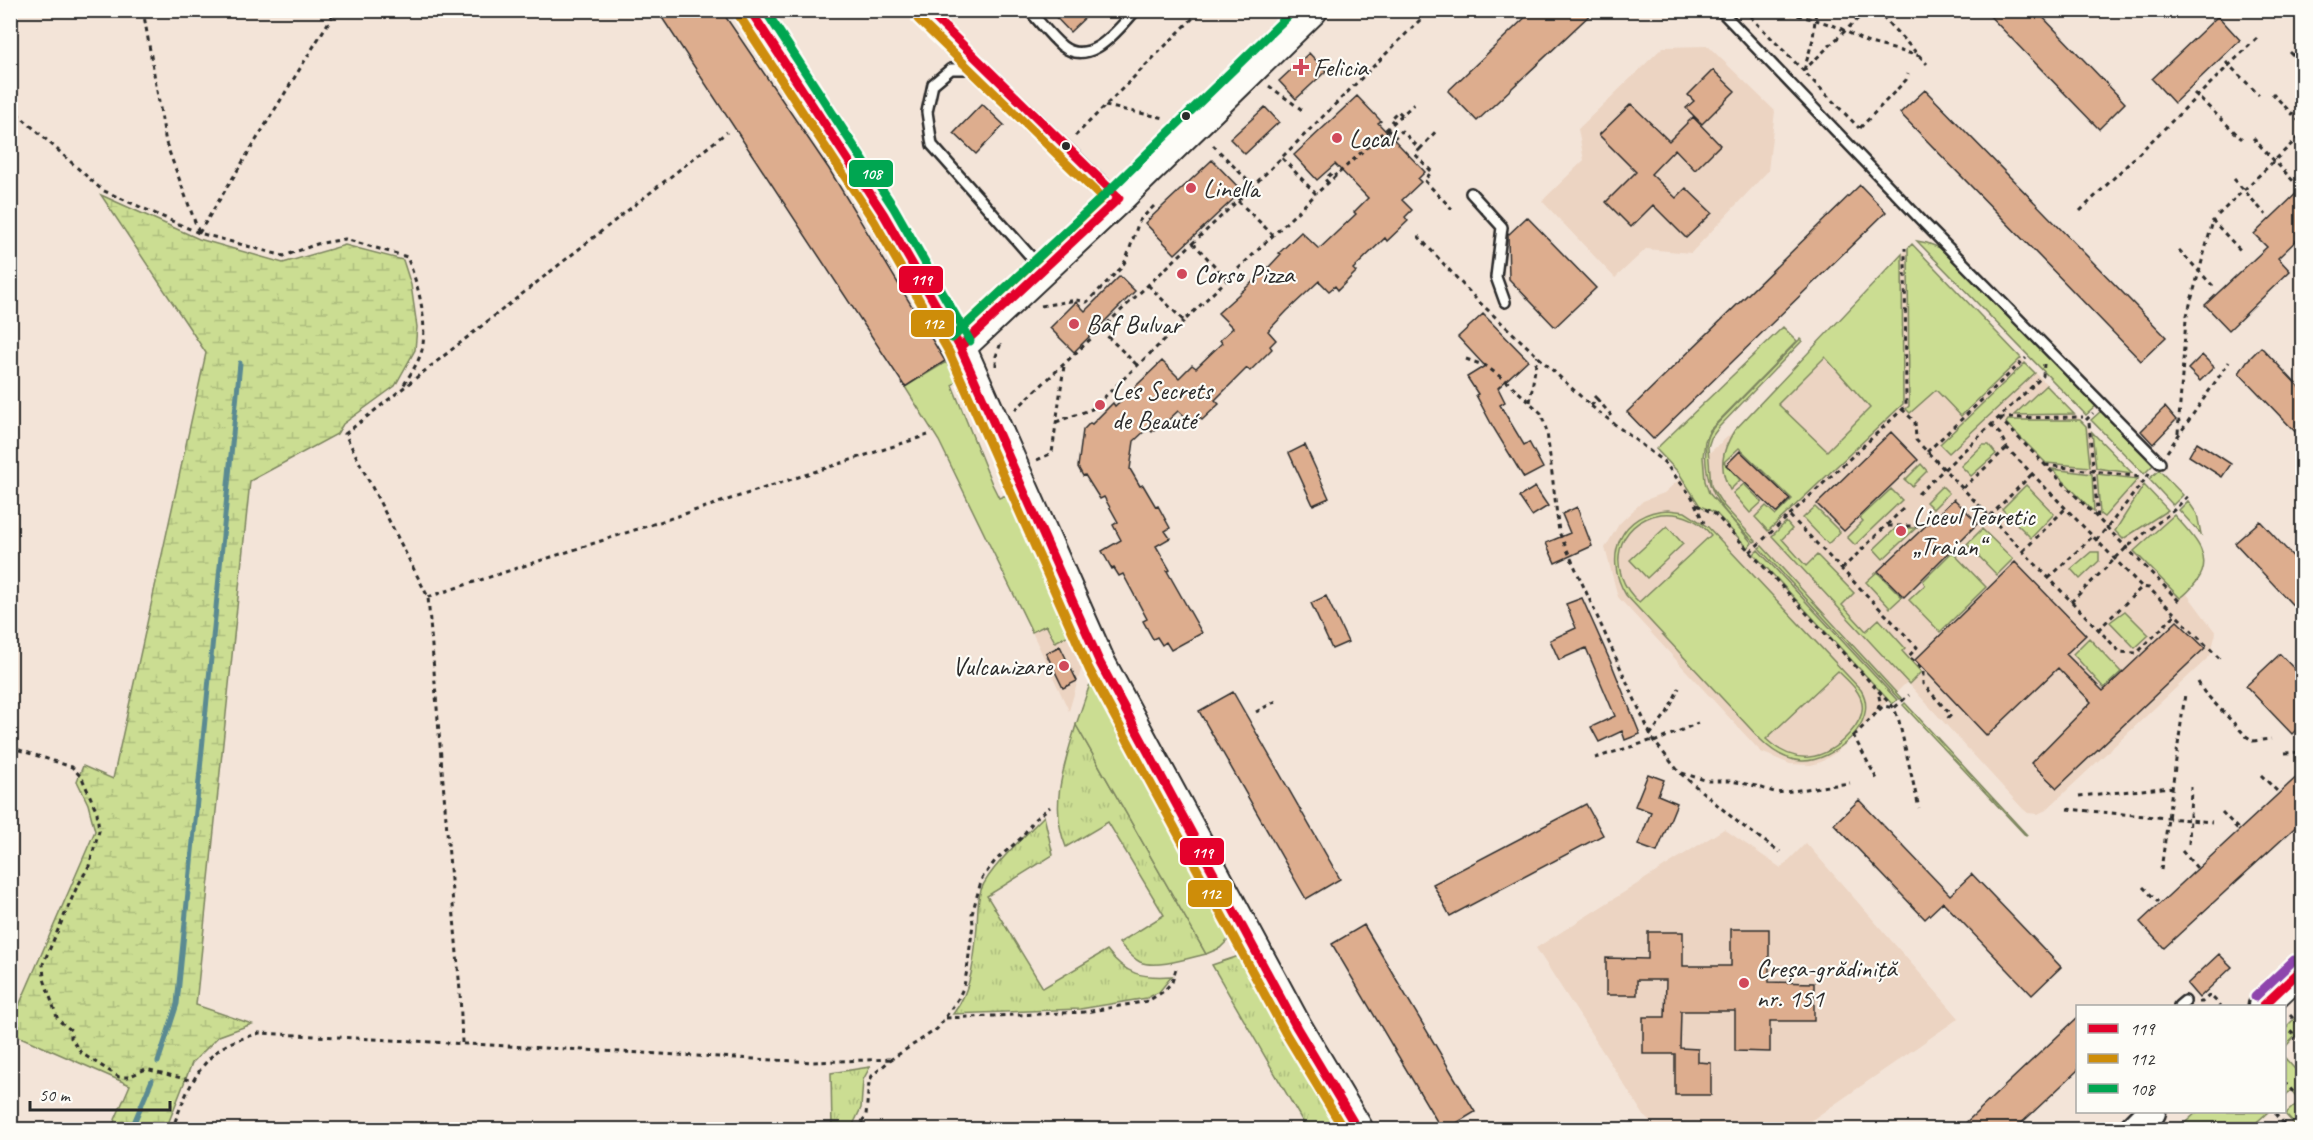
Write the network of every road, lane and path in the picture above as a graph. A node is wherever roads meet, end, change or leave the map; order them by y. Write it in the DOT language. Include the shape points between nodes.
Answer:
graph roads {
  1 [pos="144,10"];
  2 [pos="336,10"];
  3 [pos="750,10"];
  4 [pos="926,10"];
  5 [pos="1029,10"];
  6 [pos="1136,10"];
  7 [pos="1201,10"];
  8 [pos="1312,10"];
  9 [pos="1430,10"];
  10 [pos="1720,10"];
  11 [pos="1754,10"];
  12 [pos="1762,10"];
  13 [pos="1816,10"];
  14 [pos="1867,10"];
  15 [pos="1876,10"];
  16 [pos="1744,11"];
  17 [pos="1816,20"];
  18 [pos="1846,31"];
  19 [pos="2259,37"];
  20 [pos="2290,52"];
  21 [pos="1920,56"];
  22 [pos="1928,64"];
  23 [pos="2227,64"];
  24 [pos="2302,64"];
  25 [pos="985,69"];
  26 [pos="1803,71"];
  27 [pos="1908,74"];
  28 [pos="1269,87"];
  29 [pos="2193,93"];
  30 [pos="2272,93"];
  31 [pos="2259,95"];
  32 [pos="2197,97"];
  33 [pos="1414,104"];
  34 [pos="10,106"];
  35 [pos="1104,106"];
  36 [pos="1305,112"];
  37 [pos="1165,118"];
  38 [pos="2302,124"];
  39 [pos="1859,128"];
  40 [pos="1387,129"];
  41 [pos="1438,129"];
  42 [pos="727,132"];
  43 [pos="2302,134"];
  44 [pos="2253,138"];
  45 [pos="2242,139"];
  46 [pos="1846,142"];
  47 [pos="1213,145"];
  48 [pos="1065,146"];
  49 [pos="1420,149"];
  50 [pos="1282,158"];
  51 [pos="2275,160"];
  52 [pos="2234,179"];
  53 [pos="2297,184"];
  54 [pos="1253,186"];
  55 [pos="2244,190"];
  56 [pos="1471,193"];
  57 [pos="1316,194"];
  58 [pos="1119,198"];
  59 [pos="1238,201"];
  60 [pos="1156,204"];
  61 [pos="1452,209"];
  62 [pos="2080,211"];
  63 [pos="2218,215"];
  64 [pos="2266,215"];
  65 [pos="199,233"];
  66 [pos="1274,236"];
  67 [pos="1418,236"];
  68 [pos="1193,243"];
  69 [pos="1905,248"];
  70 [pos="2179,250"];
  71 [pos="2242,252"];
  72 [pos="1043,270"];
  73 [pos="2199,271"];
  74 [pos="1228,280"];
  75 [pos="1148,285"];
  76 [pos="2214,286"];
  77 [pos="1505,302"];
  78 [pos="1034,312"];
  79 [pos="1184,321"];
  80 [pos="1101,330"];
  81 [pos="1007,335"];
  82 [pos="960,347"];
  83 [pos="1538,356"];
  84 [pos="2026,358"];
  85 [pos="1466,359"];
  86 [pos="2229,362"];
  87 [pos="1064,364"];
  88 [pos="1138,366"];
  89 [pos="1000,375"];
  90 [pos="2043,376"];
  91 [pos="402,389"];
  92 [pos="1593,395"];
  93 [pos="1597,399"];
  94 [pos="1012,403"];
  95 [pos="1530,403"];
  96 [pos="1591,406"];
  97 [pos="1902,409"];
  98 [pos="1612,416"];
  99 [pos="2083,417"];
  100 [pos="1999,418"];
  101 [pos="1056,422"];
  102 [pos="2089,423"];
  103 [pos="1991,425"];
  104 [pos="928,435"];
  105 [pos="2178,435"];
  106 [pos="2007,448"];
  107 [pos="1928,452"];
  108 [pos="1037,460"];
  109 [pos="2160,463"];
  110 [pos="2045,465"];
  111 [pos="1944,470"];
  112 [pos="2093,471"];
  113 [pos="2032,474"];
  114 [pos="2141,477"];
  115 [pos="1963,488"];
  116 [pos="1918,494"];
  117 [pos="2189,495"];
  118 [pos="1696,504"];
  119 [pos="1905,507"];
  120 [pos="2065,509"];
  121 [pos="1790,516"];
  122 [pos="1989,516"];
  123 [pos="2098,519"];
  124 [pos="1704,523"];
  125 [pos="1886,526"];
  126 [pos="1918,526"];
  127 [pos="2107,528"];
  128 [pos="2092,537"];
  129 [pos="2096,540"];
  130 [pos="2126,548"];
  131 [pos="2023,551"];
  132 [pos="1749,552"];
  133 [pos="2114,559"];
  134 [pos="1842,569"];
  135 [pos="2049,578"];
  136 [pos="2142,587"];
  137 [pos="428,597"];
  138 [pos="2071,602"];
  139 [pos="2181,603"];
  140 [pos="2176,614"];
  141 [pos="2098,630"];
  142 [pos="2221,660"];
  143 [pos="2198,682"];
  144 [pos="1679,688"];
  145 [pos="1875,688"];
  146 [pos="2186,694"];
  147 [pos="1909,695"];
  148 [pos="1278,700"];
  149 [pos="1894,708"];
  150 [pos="1256,712"];
  151 [pos="1875,713"];
  152 [pos="1947,719"];
  153 [pos="1698,723"];
  154 [pos="1650,735"];
  155 [pos="2271,739"];
  156 [pos="1653,741"];
  157 [pos="10,747"];
  158 [pos="2302,752"];
  159 [pos="2284,753"];
  160 [pos="1595,758"];
  161 [pos="1680,773"];
  162 [pos="2261,775"];
  163 [pos="1878,781"];
  164 [pos="1850,783"];
  165 [pos="2173,787"];
  166 [pos="2191,788"];
  167 [pos="2278,792"];
  168 [pos="2079,796"];
  169 [pos="1050,807"];
  170 [pos="1919,808"];
  171 [pos="2067,809"];
  172 [pos="2222,812"];
  173 [pos="2169,818"];
  174 [pos="2189,820"];
  175 [pos="2212,822"];
  176 [pos="2238,829"];
  177 [pos="2189,844"];
  178 [pos="2182,851"];
  179 [pos="1780,852"];
  180 [pos="2197,868"];
  181 [pos="2161,870"];
  182 [pos="2143,887"];
  183 [pos="2158,902"];
  184 [pos="1176,969"];
  185 [pos="2302,969"];
  186 [pos="2202,1002"];
  187 [pos="2220,1005"];
  188 [pos="2264,1005"];
  189 [pos="2290,1015"];
  190 [pos="946,1017"];
  191 [pos="2286,1027"];
  192 [pos="2302,1028"];
  193 [pos="462,1042"];
  194 [pos="2302,1043"];
  195 [pos="893,1059"];
  196 [pos="193,1081"];
  197 [pos="2286,1084"];
  198 [pos="2302,1101"];
  199 [pos="2150,1113"];
  200 [pos="2275,1114"];
  201 [pos="172,1130"];
  202 [pos="857,1130"];
  203 [pos="1358,1130"];
  204 [pos="2133,1130"];
  205 [pos="2290,1130"];
  1 -- 65 [label="path" via="166,143"];
  2 -- 65 [label="path"];
  3 -- 82 [label="main road" via="884,215"];
  4 -- 25 [label="lane"];
  5 -- 6 [label="lane" via="1061,45 1084,52 1096,49"];
  7 -- 35 [label="path"];
  8 -- 58 [label="highway"];
  9 -- 50 [label="path"];
  10 -- 46 [label="lane"];
  11 -- 16 [label="path"];
  12 -- 17 [label="path"];
  13 -- 17 [label="path"];
  14 -- 18 [label="path"];
  15 -- 21 [label="path"];
  16 -- 26 [label="path"];
  17 -- 18 [label="path"];
  17 -- 26 [label="path"];
  18 -- 21 [label="path" via="1866,42"];
  18 -- 26 [label="path"];
  19 -- 23 [label="path"];
  20 -- 24 [label="path"];
  21 -- 22 [label="path"];
  23 -- 31 [label="path"];
  23 -- 32 [label="path"];
  25 -- 48 [label="lane"];
  25 -- 72 [label="lane" via="951,69 933,84 927,112 932,145"];
  26 -- 39 [label="path"];
  27 -- 39 [label="path"];
  28 -- 36 [label="path"];
  29 -- 32 [label="path"];
  30 -- 38 [label="path"];
  32 -- 45 [label="path"];
  32 -- 62 [label="path"];
  33 -- 40 [label="path"];
  34 -- 65 [label="path" via="102,190"];
  35 -- 37 [label="path"];
  35 -- 48 [label="path"];
  39 -- 46 [label="path"];
  40 -- 49 [label="path" via="1395,137 1402,131"];
  40 -- 57 [label="path"];
  41 -- 49 [label="path"];
  42 -- 91 [label="path"];
  43 -- 51 [label="path"];
  44 -- 51 [label="path"];
  46 -- 109 [label="lane"];
  47 -- 54 [label="path"];
  48 -- 58 [label="lane"];
  49 -- 61 [label="path" via="1415,154 1432,172 1424,180"];
  50 -- 54 [label="path"];
  50 -- 57 [label="path"];
  51 -- 53 [label="path"];
  51 -- 55 [label="path"];
  52 -- 55 [label="path"];
  54 -- 59 [label="path"];
  55 -- 63 [label="path"];
  55 -- 64 [label="path"];
  56 -- 77 [label="lane" via="1502,228 1496,277"];
  57 -- 66 [label="path"];
  58 -- 72 [label="highway"];
  59 -- 66 [label="path"];
  59 -- 68 [label="path"];
  60 -- 78 [label="path" via="1138,221 1126,260 1087,302 1042,305"];
  65 -- 91 [label="path" via="284,256 345,239 406,257 416,281 423,327 422,351"];
  66 -- 74 [label="path"];
  67 -- 83 [label="path" via="1476,299"];
  68 -- 74 [label="path"];
  68 -- 75 [label="path"];
  69 -- 97 [label="path" via="1906,406"];
  70 -- 73 [label="path"];
  71 -- 73 [label="path" via="2213,221"];
  72 -- 82 [label="highway"];
  73 -- 76 [label="path"];
  73 -- 105 [label="path" via="2186,319"];
  74 -- 79 [label="path"];
  75 -- 79 [label="path"];
  75 -- 80 [label="path"];
  79 -- 88 [label="path"];
  80 -- 87 [label="path"];
  80 -- 88 [label="path"];
  81 -- 89 [label="path" via="996,356"];
  82 -- 203 [label="highway" via="1100,663 1297,1028"];
  83 -- 95 [label="path"];
  83 -- 96 [label="path"];
  84 -- 107 [label="path"];
  85 -- 95 [label="path" via="1486,366"];
  86 -- 105 [label="path"];
  87 -- 94 [label="path" via="1016,411"];
  87 -- 101 [label="path"];
  88 -- 101 [label="path" via="1092,409"];
  90 -- 100 [label="path"];
  91 -- 137 [label="path" via="345,434"];
  92 -- 93 [label="path"];
  93 -- 96 [label="path"];
  93 -- 98 [label="path"];
  95 -- 154 [label="path" via="1541,413 1547,432 1559,532"];
  96 -- 118 [label="path" via="1664,462"];
  97 -- 107 [label="path" via="1915,422 1916,440"];
  97 -- 121 [label="path"];
  99 -- 100 [label="path"];
  100 -- 103 [label="path"];
  100 -- 110 [label="path"];
  101 -- 108 [label="path" via="1052,453"];
  102 -- 112 [label="path"];
  103 -- 106 [label="path"];
  103 -- 111 [label="path"];
  104 -- 137 [label="path"];
  105 -- 109 [label="path"];
  106 -- 113 [label="path"];
  106 -- 115 [label="path"];
  107 -- 111 [label="path"];
  109 -- 127 [label="path"];
  110 -- 112 [label="path"];
  110 -- 123 [label="path"];
  111 -- 115 [label="path"];
  111 -- 116 [label="path"];
  112 -- 114 [label="path"];
  112 -- 123 [label="path"];
  113 -- 120 [label="path"];
  113 -- 122 [label="path"];
  115 -- 122 [label="path"];
  117 -- 130 [label="path"];
  118 -- 124 [label="path"];
  118 -- 132 [label="path" via="1715,514"];
  119 -- 125 [label="path"];
  120 -- 128 [label="path"];
  120 -- 131 [label="path"];
  121 -- 132 [label="path"];
  121 -- 134 [label="path"];
  122 -- 131 [label="path"];
  123 -- 127 [label="path"];
  125 -- 126 [label="path"];
  125 -- 134 [label="path"];
  127 -- 129 [label="path"];
  127 -- 130 [label="path"];
  128 -- 129 [label="path"];
  128 -- 135 [label="path"];
  129 -- 133 [label="path"];
  130 -- 133 [label="path"];
  130 -- 139 [label="path"];
  131 -- 135 [label="path"];
  132 -- 145 [label="path"];
  133 -- 136 [label="path"];
  133 -- 138 [label="path"];
  134 -- 152 [label="path" via="1917,647 1909,656 1923,671 1923,684 1951,715"];
  135 -- 138 [label="path"];
  136 -- 140 [label="path" via="2149,588"];
  136 -- 141 [label="path"];
  137 -- 193 [label="path"];
  138 -- 141 [label="path"];
  140 -- 141 [label="path" via="2137,653 2120,652"];
  140 -- 142 [label="path"];
  143 -- 155 [label="path" via="2246,736 2253,741"];
  144 -- 154 [label="path"];
  145 -- 149 [label="path"];
  145 -- 151 [label="path" via="1880,701"];
  146 -- 165 [label="path"];
  147 -- 149 [label="path"];
  148 -- 150 [label="path"];
  149 -- 151 [label="path" via="1883,706"];
  149 -- 170 [label="path"];
  151 -- 163 [label="path" via="1853,735"];
  153 -- 156 [label="path"];
  154 -- 156 [label="path"];
  156 -- 160 [label="path"];
  156 -- 161 [label="path"];
  157 -- 196 [label="path" via="72,767 82,778 97,812 99,831 89,866 43,964 58,1020 71,1030 71,1038 81,1053 119,1077 146,1070"];
  158 -- 159 [label="path"];
  161 -- 164 [label="path" via="1777,793"];
  161 -- 179 [label="path"];
  162 -- 167 [label="path"];
  165 -- 168 [label="path"];
  165 -- 173 [label="path"];
  166 -- 174 [label="path"];
  169 -- 190 [label="path" via="981,878 972,914 964,986"];
  171 -- 173 [label="path"];
  172 -- 176 [label="path"];
  173 -- 174 [label="path"];
  173 -- 181 [label="path"];
  174 -- 175 [label="path"];
  174 -- 177 [label="path"];
  178 -- 180 [label="path"];
  182 -- 183 [label="path"];
  184 -- 190 [label="path" via="1172,982 1148,1001 1086,1012"];
  185 -- 188 [label="main road"];
  186 -- 187 [label="path" via="2210,995"];
  189 -- 192 [label="path"];
  190 -- 195 [label="path" via="937,1029"];
  191 -- 194 [label="path"];
  193 -- 195 [label="path" via="813,1062"];
  193 -- 196 [label="path" via="259,1033 227,1044 199,1069"];
  195 -- 202 [label="path" via="872,1076 866,1115"];
  196 -- 201 [label="path"];
  197 -- 198 [label="path"];
  199 -- 204 [label="main road"];
  200 -- 205 [label="path"];
}
